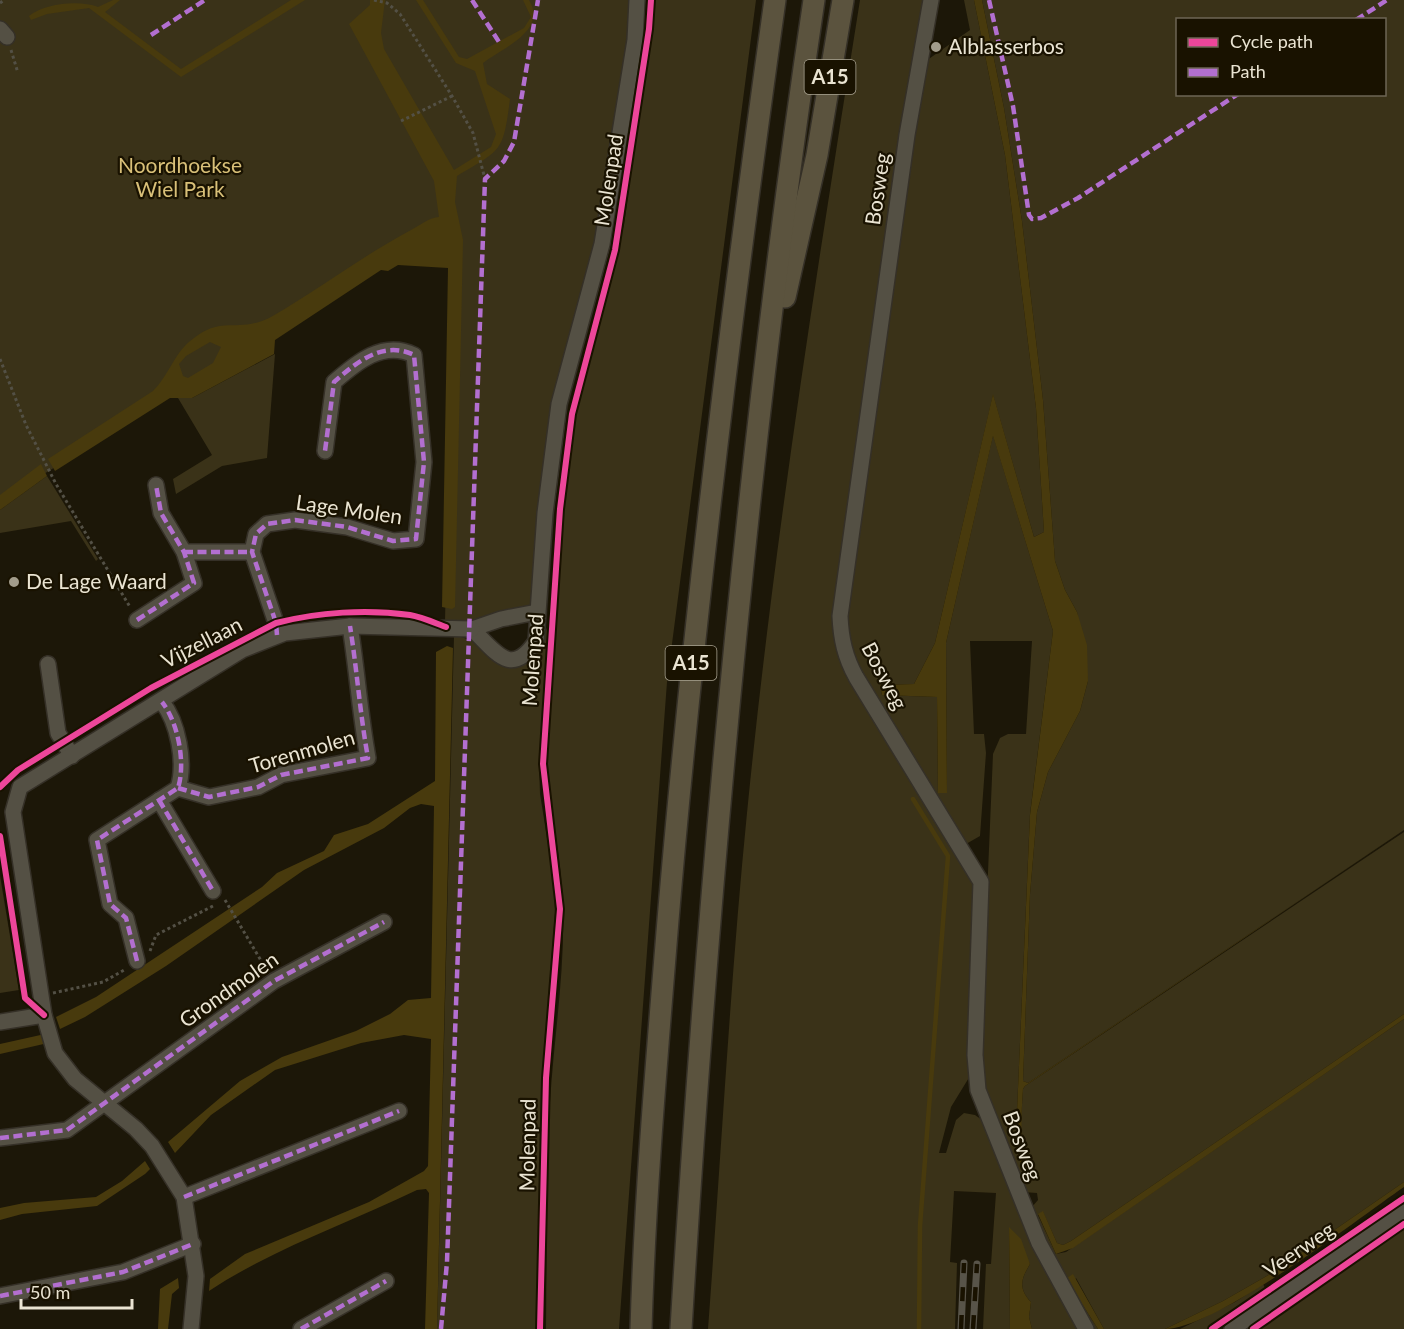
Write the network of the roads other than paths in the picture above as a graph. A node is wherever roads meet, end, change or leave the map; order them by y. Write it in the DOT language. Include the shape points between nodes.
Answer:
graph roads {
  1 [pos="637,0"];
  2 [pos="775,0"];
  3 [pos="814,0"];
  4 [pos="843,0"];
  5 [pos="931,0"];
  6 [pos="758,417"];
  7 [pos="325,451"];
  8 [pos="156,485"];
  9 [pos="184,552"];
  10 [pos="252,552"];
  11 [pos="537,612"];
  12 [pos="137,620"];
  13 [pos="350,626"];
  14 [pos="472,629"];
  15 [pos="277,635"];
  16 [pos="48,664"];
  17 [pos="162,702"];
  18 [pos="72,756"];
  19 [pos="178,788"];
  20 [pos="159,800"];
  21 [pos="219,895"];
  22 [pos="384,922"];
  23 [pos="137,961"];
  24 [pos="44,1015"];
  25 [pos="0,1022"];
  26 [pos="106,1104"];
  27 [pos="399,1111"];
  28 [pos="0,1138"];
  29 [pos="184,1197"];
  30 [pos="1404,1212"];
  31 [pos="193,1244"];
  32 [pos="386,1281"];
  33 [pos="0,1296"];
  34 [pos="191,1329"];
  35 [pos="301,1329"];
  36 [pos="641,1329"];
  37 [pos="681,1329"];
  38 [pos="1086,1329"];
  39 [pos="1232,1329"];
  1 -- 11 [label="street" via="635,40 602,244 559,404"];
  2 -- 36 [label="highway, A15" via="739,257 686,712 658,1033"];
  3 -- 6 [label="highway, A15"];
  4 -- 6 [label="highway, A15" via="817,155"];
  5 -- 38 [label="street, Bosweg" via="864,433 840,616 841,637 846,659 856,677 981,882 975,1054 978,1090 1039,1242"];
  6 -- 37 [label="highway, A15" via="726,715 699,1033"];
  7 -- 10 [label="street, Lage Molen" via="334,382 351,367 385,349 400,348 414,355 424,462 416,539 393,541 347,527 295,520 267,524 256,534"];
  8 -- 9 [label="street" via="161,513"];
  9 -- 10 [label="street"];
  9 -- 12 [label="street" via="194,583"];
  10 -- 15 [label="street"];
  11 -- 14 [label="street, Vijzellaan"];
  11 -- 14 [label="street" via="536,641 528,654 512,661 503,659"];
  13 -- 14 [label="street, Vijzellaan"];
  13 -- 15 [label="street, Vijzellaan"];
  13 -- 19 [label="street, Torenmolen" via="368,758 281,775 258,787 209,797"];
  15 -- 17 [label="street, Vijzellaan" via="242,650"];
  16 -- 18 [label="street" via="58,733"];
  17 -- 18 [label="street, Vijzellaan"];
  17 -- 19 [label="street" via="170,712 180,754"];
  18 -- 24 [label="street, Vijzellaan" via="20,787 13,812"];
  19 -- 20 [label="street"];
  20 -- 21 [label="street"];
  20 -- 23 [label="street" via="97,840 110,904 126,918"];
  22 -- 26 [label="street, Grondmolen" via="273,981"];
  24 -- 25 [label="street"];
  24 -- 26 [label="street, Vijzellaan" via="55,1053 75,1079"];
  26 -- 28 [label="street, Grondmolen" via="67,1130"];
  26 -- 29 [label="street, Vijzellaan" via="152,1146"];
  27 -- 29 [label="street"];
  29 -- 31 [label="street, Vijzellaan"];
  30 -- 39 [label="street, Veerweg"];
  31 -- 33 [label="street" via="123,1272"];
  31 -- 34 [label="street, Vijzellaan" via="196,1292"];
  32 -- 35 [label="street"];
}
